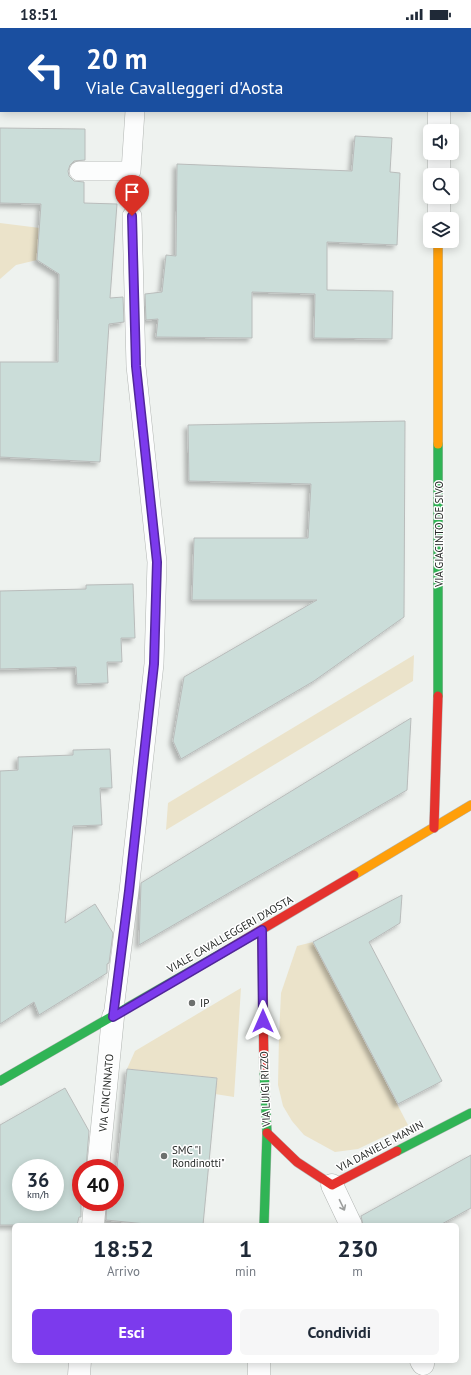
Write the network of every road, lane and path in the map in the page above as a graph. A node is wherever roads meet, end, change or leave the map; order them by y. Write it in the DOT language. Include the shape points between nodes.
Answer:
graph roads {
  1 [pos="135,112"];
  2 [pos="439,112"];
  3 [pos="439,124"];
  4 [pos="79,171"];
  5 [pos="132,216"];
  6 [pos="438,248"];
  7 [pos="471,805"];
  8 [pos="434,828"];
  9 [pos="262,930"];
  10 [pos="113,1017"];
  11 [pos="0,1081"];
  12 [pos="471,1112"];
  13 [pos="267,1133"];
  14 [pos="99,1159"];
  15 [pos="332,1185"];
  16 [pos="94,1211"];
  17 [pos="93,1223"];
  18 [pos="264,1223"];
  19 [pos="351,1223"];
  20 [pos="80,1363"];
  21 [pos="259,1363"];
  22 [pos="79,1375"];
  23 [pos="259,1375"];
  1 -- 4 [label="lane" via="131,171"];
  2 -- 3 [label="street"];
  5 -- 10 [label="lane" via="136,366 157,562 154,664"];
  6 -- 8 [label="street, VIA GIACINTO DE SIVO" via="439,672"];
  7 -- 8 [label="street, VIALE CAVALLEGGERI D'AOSTA"];
  8 -- 9 [label="street, VIALE CAVALLEGGERI D'AOSTA"];
  9 -- 10 [label="street, VIALE CAVALLEGGERI D'AOSTA"];
  9 -- 13 [label="street, VIA LUIGI RIZZO"];
  10 -- 11 [label="street, VIALE CAVALLEGGERI D'AOSTA"];
  10 -- 14 [label="street, VIA CINCINNATO"];
  12 -- 15 [label="street, VIA DANIELE MANIN"];
  13 -- 15 [label="street, VIA DANIELE MANIN" via="291,1158 313,1175"];
  13 -- 18 [label="street, VIA LUIGI RIZZO"];
  15 -- 19 [label="street, one-way"];
  16 -- 17 [label="street"];
  20 -- 22 [label="street"];
  21 -- 23 [label="street"];
}
